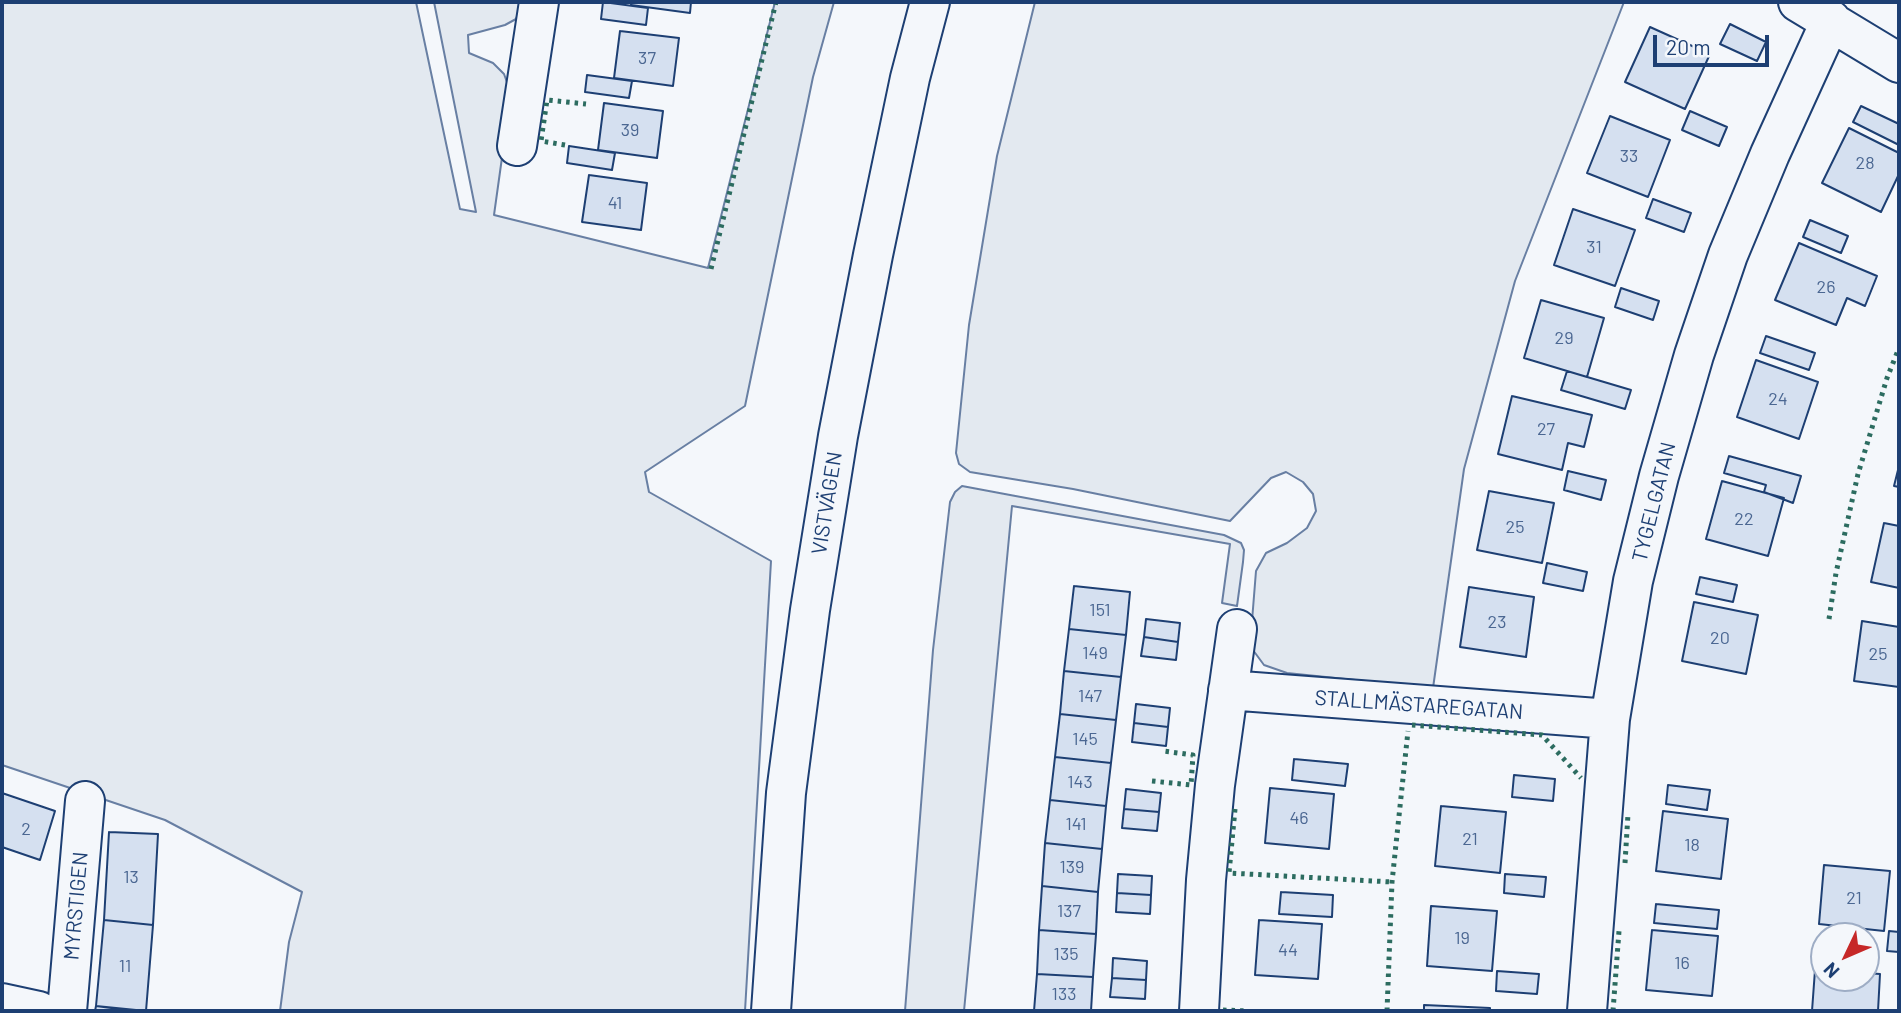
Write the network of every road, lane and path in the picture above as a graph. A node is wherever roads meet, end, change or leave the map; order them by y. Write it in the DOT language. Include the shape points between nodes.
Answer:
graph roads {
  1 [pos="539,2"];
  2 [pos="930,2"];
  3 [pos="1798,2"];
  4 [pos="1831,20"];
  5 [pos="1899,63"];
  6 [pos="517,146"];
  7 [pos="1237,629"];
  8 [pos="1228,690"];
  9 [pos="1610,719"];
  10 [pos="85,801"];
  11 [pos="2,1003"];
  12 [pos="39,1011"];
  13 [pos="67,1011"];
  14 [pos="771,1011"];
  15 [pos="1199,1011"];
  16 [pos="1587,1011"];
  1 -- 6 [label="street"];
  2 -- 14 [label="street, VISTVÄGEN" via="873,255 812,597 786,793"];
  3 -- 4 [label="street"];
  4 -- 5 [label="street"];
  4 -- 9 [label="street, TYGELGATAN" via="1728,255 1694,355 1633,581"];
  7 -- 8 [label="street"];
  8 -- 9 [label="street, STALLMÄSTAREGATAN"];
  8 -- 15 [label="street" via="1206,880"];
  9 -- 16 [label="street, TYGELGATAN"];
  10 -- 13 [label="street, MYRSTIGEN"];
  11 -- 12 [label="street"];
}
